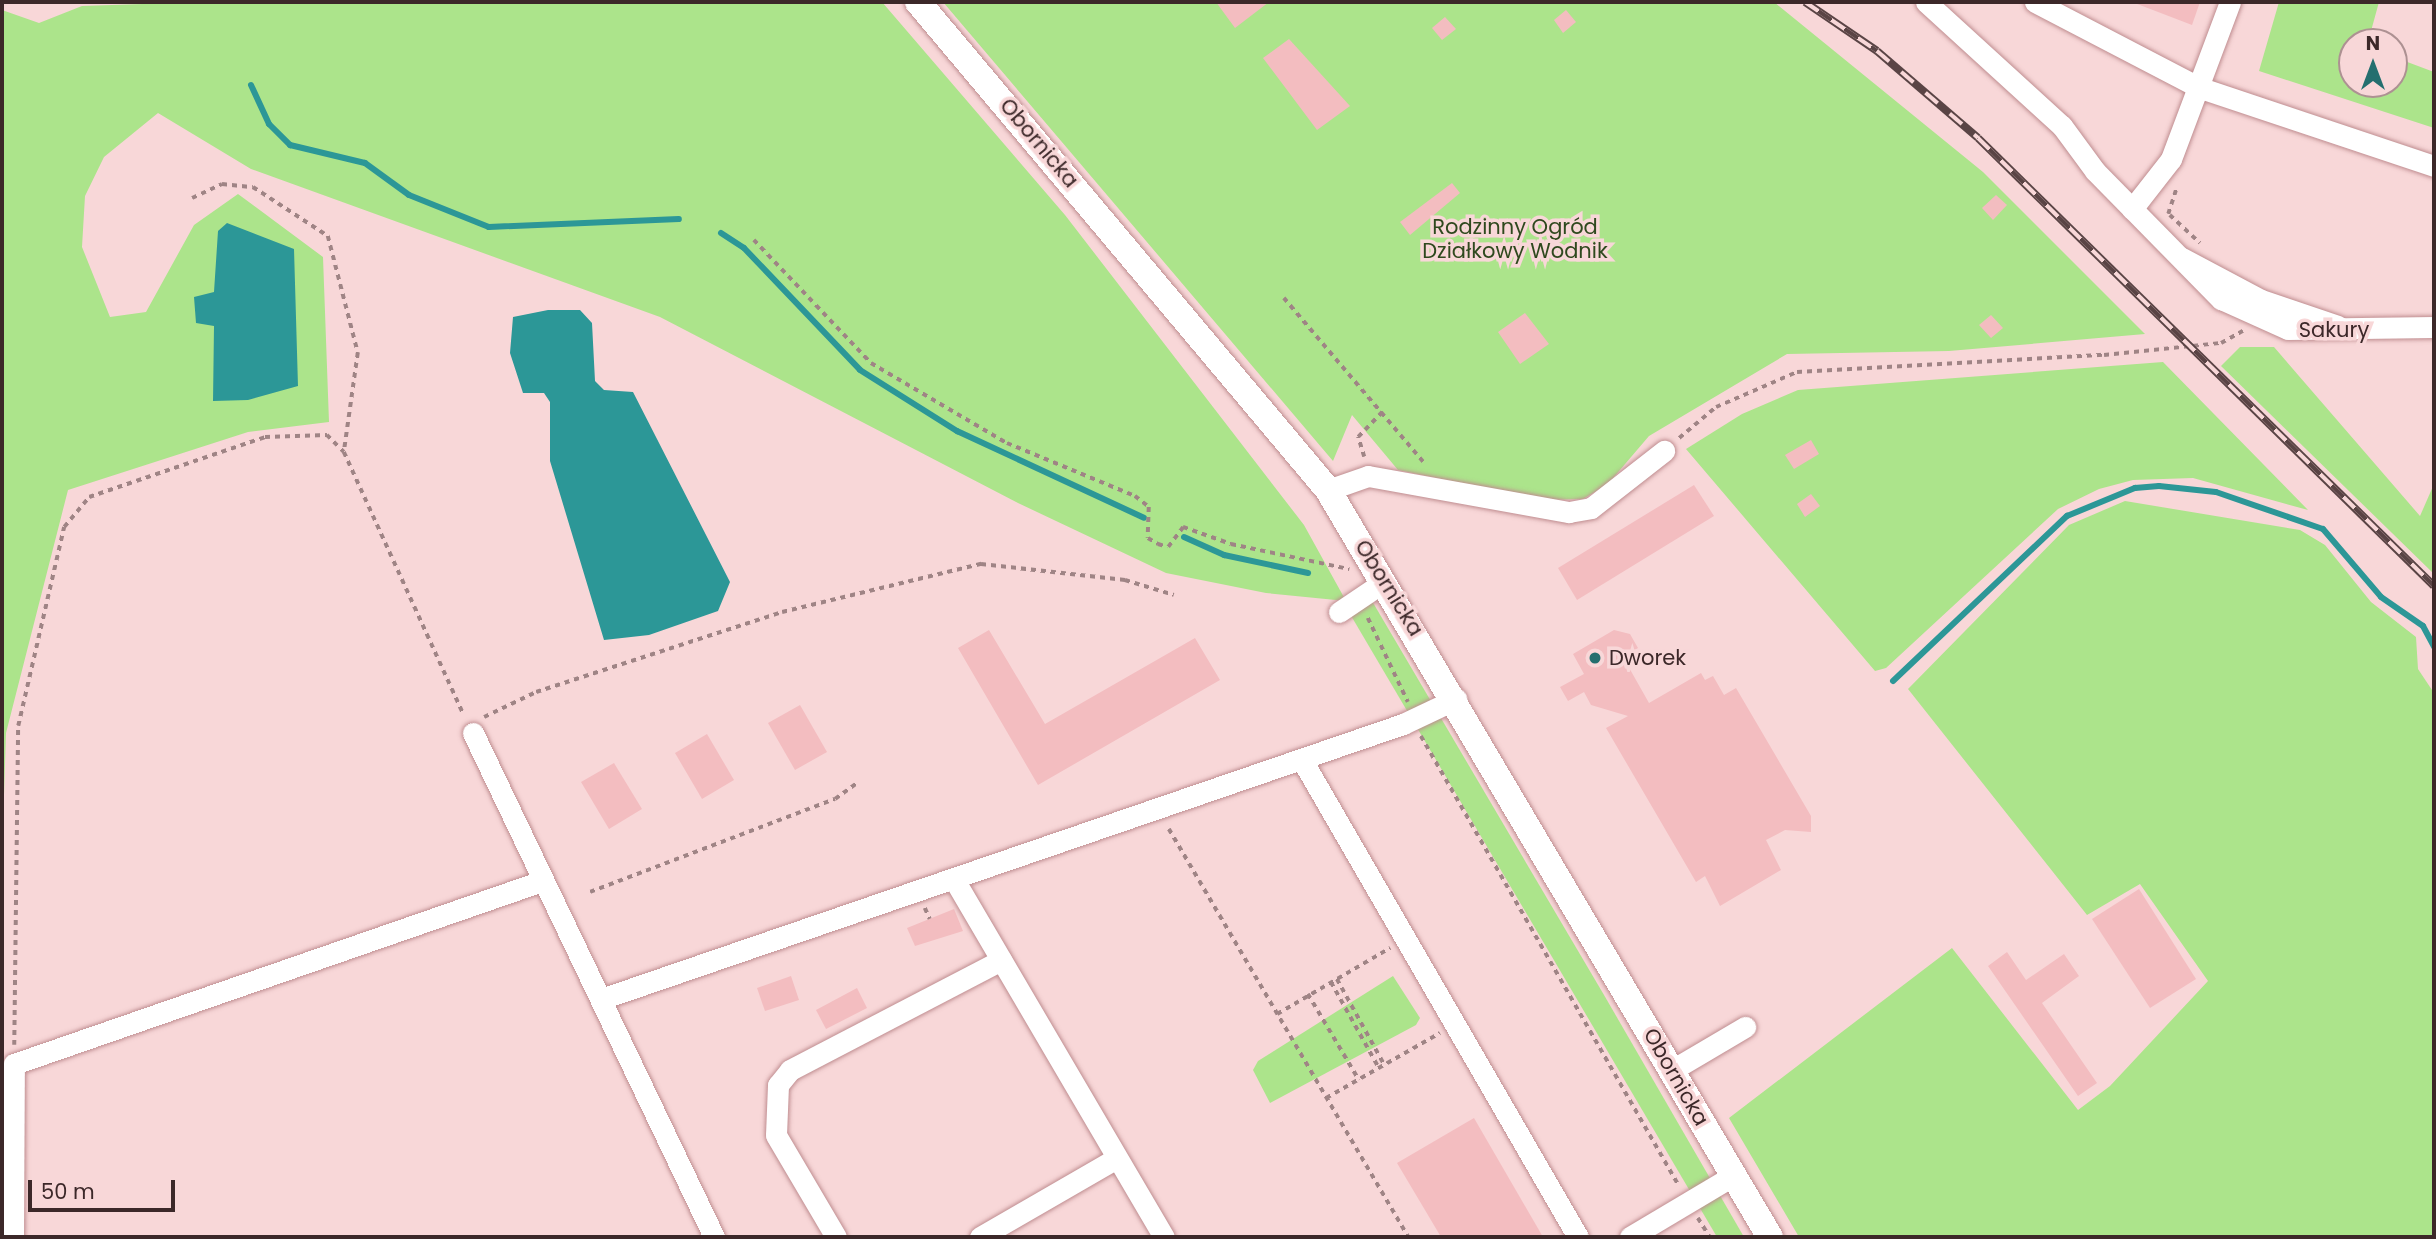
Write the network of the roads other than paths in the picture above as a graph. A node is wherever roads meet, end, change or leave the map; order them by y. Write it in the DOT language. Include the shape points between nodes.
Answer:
graph roads {
  1 [pos="918,2"];
  2 [pos="1926,2"];
  3 [pos="2035,2"];
  4 [pos="2230,2"];
  5 [pos="2198,87"];
  6 [pos="2434,166"];
  7 [pos="2139,202"];
  8 [pos="2177,256"];
  9 [pos="2434,327"];
  10 [pos="2349,331"];
  11 [pos="1664,451"];
  12 [pos="1328,490"];
  13 [pos="1385,581"];
  14 [pos="1339,612"];
  15 [pos="1455,699"];
  16 [pos="472,733"];
  17 [pos="1302,760"];
  18 [pos="542,881"];
  19 [pos="955,881"];
  20 [pos="1001,960"];
  21 [pos="604,998"];
  22 [pos="1745,1027"];
  23 [pos="1672,1070"];
  24 [pos="1117,1158"];
  25 [pos="1734,1175"];
  26 [pos="13,1237"];
  27 [pos="714,1237"];
  28 [pos="836,1237"];
  29 [pos="980,1237"];
  30 [pos="1164,1237"];
  31 [pos="1578,1237"];
  32 [pos="1630,1237"];
  33 [pos="1770,1237"];
  1 -- 12 [label="main road, Obornicka"];
  2 -- 7 [label="street, Sakury"];
  3 -- 5 [label="street"];
  4 -- 5 [label="street"];
  5 -- 6 [label="street"];
  5 -- 7 [label="street" via="2171,159"];
  7 -- 8 [label="street, Sakury"];
  8 -- 10 [label="street" via="2261,300"];
  8 -- 10 [label="street, Sakury" via="2196,280 2254,316 2288,329"];
  9 -- 10 [label="street, Sakury"];
  11 -- 12 [label="street" via="1591,508 1569,512 1368,476"];
  12 -- 13 [label="main road, Obornicka"];
  13 -- 14 [label="street"];
  13 -- 15 [label="main road, Obornicka"];
  15 -- 17 [label="street" via="1415,720"];
  15 -- 23 [label="main road, Obornicka"];
  16 -- 18 [label="street"];
  17 -- 19 [label="street"];
  17 -- 31 [label="street"];
  18 -- 21 [label="street"];
  18 -- 26 [label="street" via="14,1064"];
  19 -- 20 [label="street"];
  19 -- 21 [label="street"];
  20 -- 24 [label="street"];
  20 -- 28 [label="street" via="790,1070 778,1085 776,1135"];
  21 -- 27 [label="street"];
  22 -- 23 [label="street"];
  23 -- 25 [label="main road, Obornicka"];
  24 -- 29 [label="street"];
  24 -- 30 [label="street"];
  25 -- 32 [label="street"];
  25 -- 33 [label="main road, Obornicka"];
}
